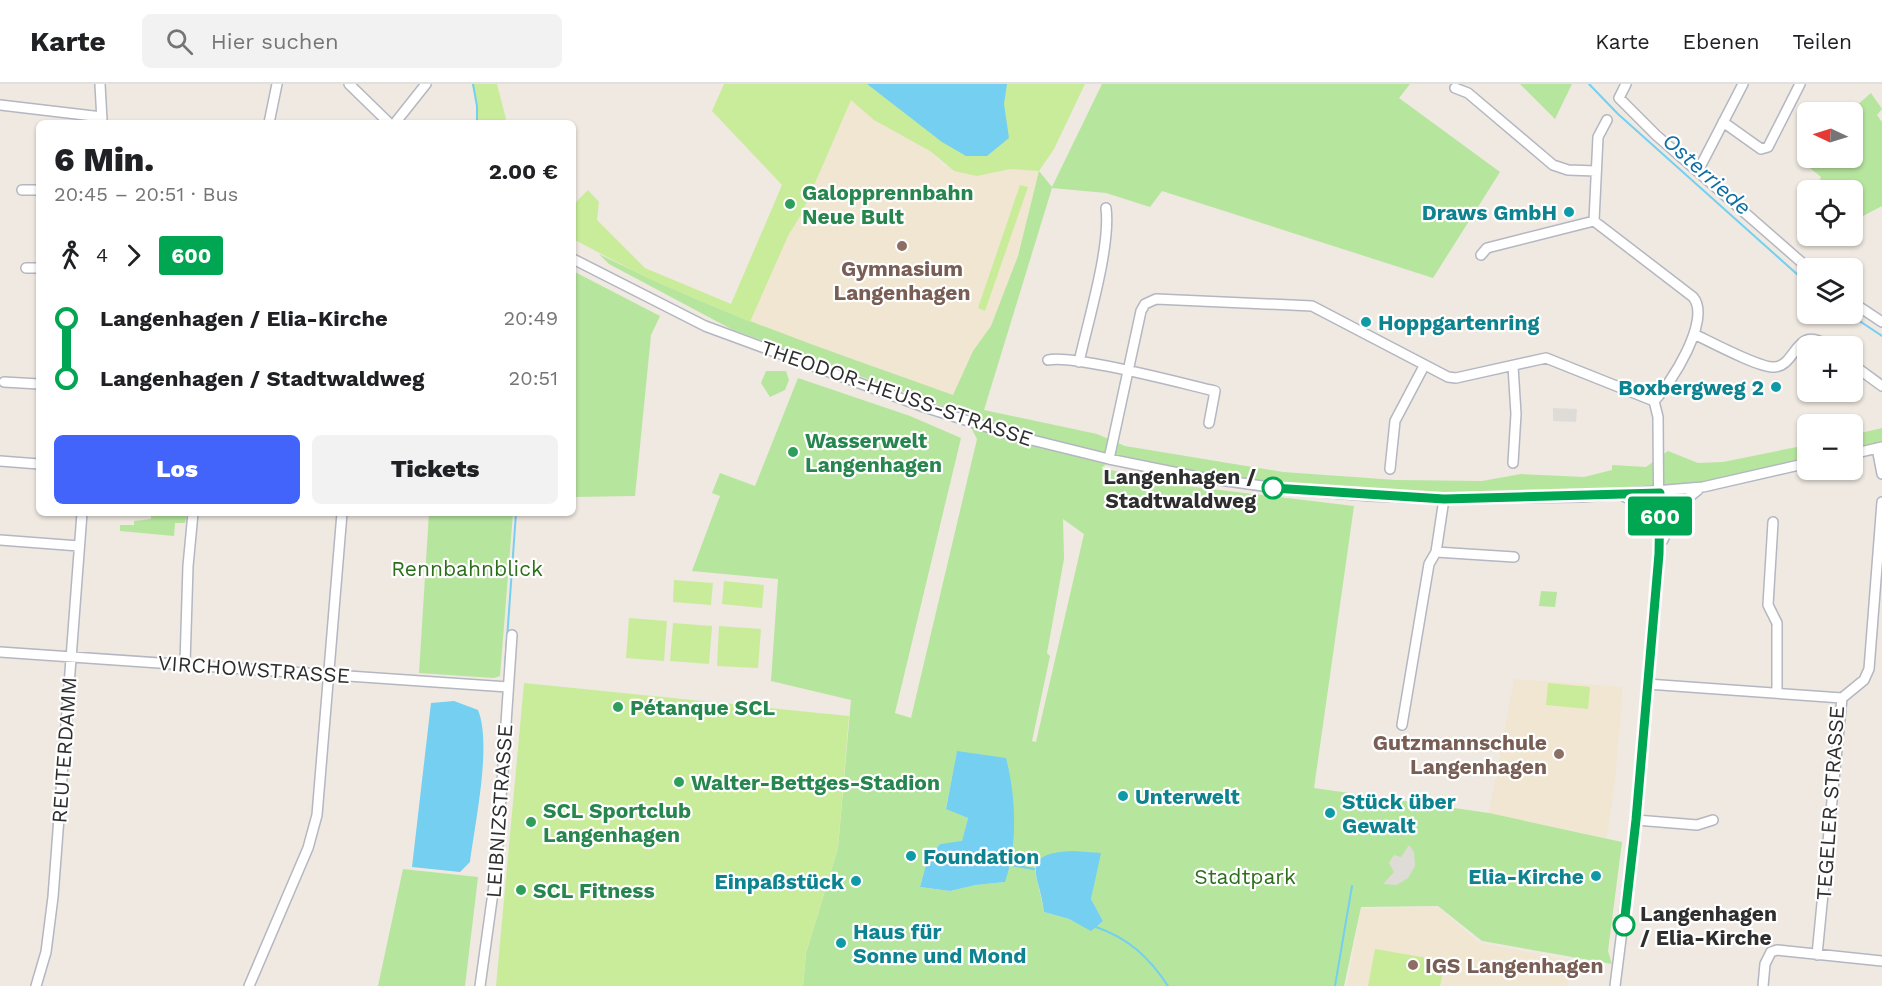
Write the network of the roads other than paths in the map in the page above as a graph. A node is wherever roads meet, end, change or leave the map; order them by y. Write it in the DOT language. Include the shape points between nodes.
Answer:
graph roads {
  1 [pos="100,84"];
  2 [pos="277,84"];
  3 [pos="349,84"];
  4 [pos="426,84"];
  5 [pos="1626,84"];
  6 [pos="1743,84"];
  7 [pos="1800,84"];
  8 [pos="1455,88"];
  9 [pos="0,105"];
  10 [pos="102,120"];
  11 [pos="270,120"];
  12 [pos="386,120"];
  13 [pos="396,120"];
  14 [pos="1607,120"];
  15 [pos="1724,122"];
  16 [pos="1596,171"];
  17 [pos="1698,171"];
  18 [pos="22,190"];
  19 [pos="36,190"];
  20 [pos="1107,208"];
  21 [pos="1594,221"];
  22 [pos="1481,255"];
  23 [pos="1797,258"];
  24 [pos="576,261"];
  25 [pos="26,268"];
  26 [pos="36,268"];
  27 [pos="1863,309"];
  28 [pos="1882,322"];
  29 [pos="1694,334"];
  30 [pos="1797,350"];
  31 [pos="1048,360"];
  32 [pos="1079,362"];
  33 [pos="1424,366"];
  34 [pos="1513,366"];
  35 [pos="1128,372"];
  36 [pos="1863,372"];
  37 [pos="4,382"];
  38 [pos="36,384"];
  39 [pos="1882,386"];
  40 [pos="1653,401"];
  41 [pos="1209,423"];
  42 [pos="1879,448"];
  43 [pos="1863,452"];
  44 [pos="1108,459"];
  45 [pos="0,461"];
  46 [pos="36,464"];
  47 [pos="1514,464"];
  48 [pos="1797,466"];
  49 [pos="1390,469"];
  50 [pos="1882,474"];
  51 [pos="1703,487"];
  52 [pos="1660,493"];
  53 [pos="1620,495"];
  54 [pos="1444,499"];
  55 [pos="1882,502"];
  56 [pos="82,516"];
  57 [pos="193,516"];
  58 [pos="342,516"];
  59 [pos="1773,522"];
  60 [pos="1660,528"];
  61 [pos="0,540"];
  62 [pos="79,546"];
  63 [pos="1436,552"];
  64 [pos="1659,554"];
  65 [pos="1514,557"];
  66 [pos="512,635"];
  67 [pos="0,652"];
  68 [pos="71,657"];
  69 [pos="185,664"];
  70 [pos="329,675"];
  71 [pos="1647,684"];
  72 [pos="508,687"];
  73 [pos="1777,693"];
  74 [pos="1842,698"];
  75 [pos="1402,724"];
  76 [pos="1636,820"];
  77 [pos="1713,820"];
  78 [pos="1817,955"];
  79 [pos="1882,962"];
  80 [pos="36,986"];
  81 [pos="249,986"];
  82 [pos="480,986"];
  83 [pos="1616,986"];
  84 [pos="1763,986"];
  1 -- 10 [label="street"];
  2 -- 11 [label="street"];
  3 -- 12 [label="street"];
  4 -- 13 [label="street"];
  5 -- 17 [label="street" via="1619,98"];
  6 -- 15 [label="street"];
  7 -- 15 [label="street" via="1768,147 1761,149"];
  8 -- 16 [label="street" via="1468,93 1553,165"];
  9 -- 10 [label="street"];
  14 -- 16 [label="street" via="1598,137"];
  15 -- 17 [label="street"];
  16 -- 21 [label="street"];
  17 -- 23 [label="street"];
  18 -- 19 [label="street"];
  20 -- 32 [label="street" via="1105,242"];
  21 -- 22 [label="street" via="1487,248"];
  21 -- 29 [label="street" via="1696,302 1700,313"];
  24 -- 44 [label="street, THEODOR-HEUSS-STRASSE" via="736,339 960,419"];
  25 -- 26 [label="street"];
  27 -- 28 [label="street"];
  29 -- 30 [label="street" via="1775,367"];
  29 -- 40 [label="street" via="1667,388"];
  31 -- 32 [label="street"];
  32 -- 35 [label="street"];
  33 -- 34 [label="street" via="1456,378"];
  33 -- 35 [label="street" via="1312,306 1156,299 1141,311"];
  33 -- 49 [label="street" via="1395,421"];
  34 -- 40 [label="street" via="1553,359"];
  34 -- 47 [label="street"];
  35 -- 41 [label="street" via="1215,391"];
  35 -- 44 [label="street"];
  36 -- 39 [label="street"];
  37 -- 38 [label="street"];
  40 -- 52 [label="street" via="1658,417"];
  42 -- 43 [label="street"];
  42 -- 50 [label="street"];
  44 -- 54 [label="street, THEODOR-HEUSS-STRASSE" via="1284,489"];
  45 -- 46 [label="street"];
  48 -- 51 [label="street, THEODOR-HEUSS-STRASSE"];
  51 -- 52 [label="street, THEODOR-HEUSS-STRASSE"];
  51 -- 64 [label="street" via="1682,501 1673,514"];
  52 -- 53 [label="street, THEODOR-HEUSS-STRASSE"];
  52 -- 60 [label="street"];
  53 -- 54 [label="street, THEODOR-HEUSS-STRASSE"];
  53 -- 60 [label="street" via="1646,506"];
  54 -- 63 [label="street"];
  55 -- 74 [label="street" via="1869,669 1864,680"];
  56 -- 62 [label="street, REUTERDAMM"];
  57 -- 69 [label="street"];
  58 -- 70 [label="street"];
  59 -- 73 [label="street" via="1768,605 1777,622"];
  60 -- 64 [label="street"];
  61 -- 62 [label="street"];
  62 -- 68 [label="street, REUTERDAMM"];
  63 -- 65 [label="street"];
  63 -- 75 [label="street" via="1429,564"];
  64 -- 71 [label="street"];
  66 -- 72 [label="street, LEIBNIZSTRASSE"];
  67 -- 68 [label="street, VIRCHOWSTRASSE"];
  68 -- 69 [label="street, VIRCHOWSTRASSE"];
  68 -- 80 [label="street, REUTERDAMM" via="53,897"];
  69 -- 70 [label="street, VIRCHOWSTRASSE"];
  70 -- 72 [label="street, VIRCHOWSTRASSE"];
  70 -- 81 [label="street" via="314,831"];
  71 -- 73 [label="street, TEGELER STRASSE"];
  71 -- 76 [label="street"];
  72 -- 82 [label="street, LEIBNIZSTRASSE" via="496,871"];
  73 -- 74 [label="street, TEGELER STRASSE"];
  74 -- 78 [label="street, TEGELER STRASSE"];
  76 -- 77 [label="street" via="1697,825"];
  76 -- 83 [label="street"];
  78 -- 79 [label="street"];
  78 -- 84 [label="street" via="1771,952 1765,964"];
}
